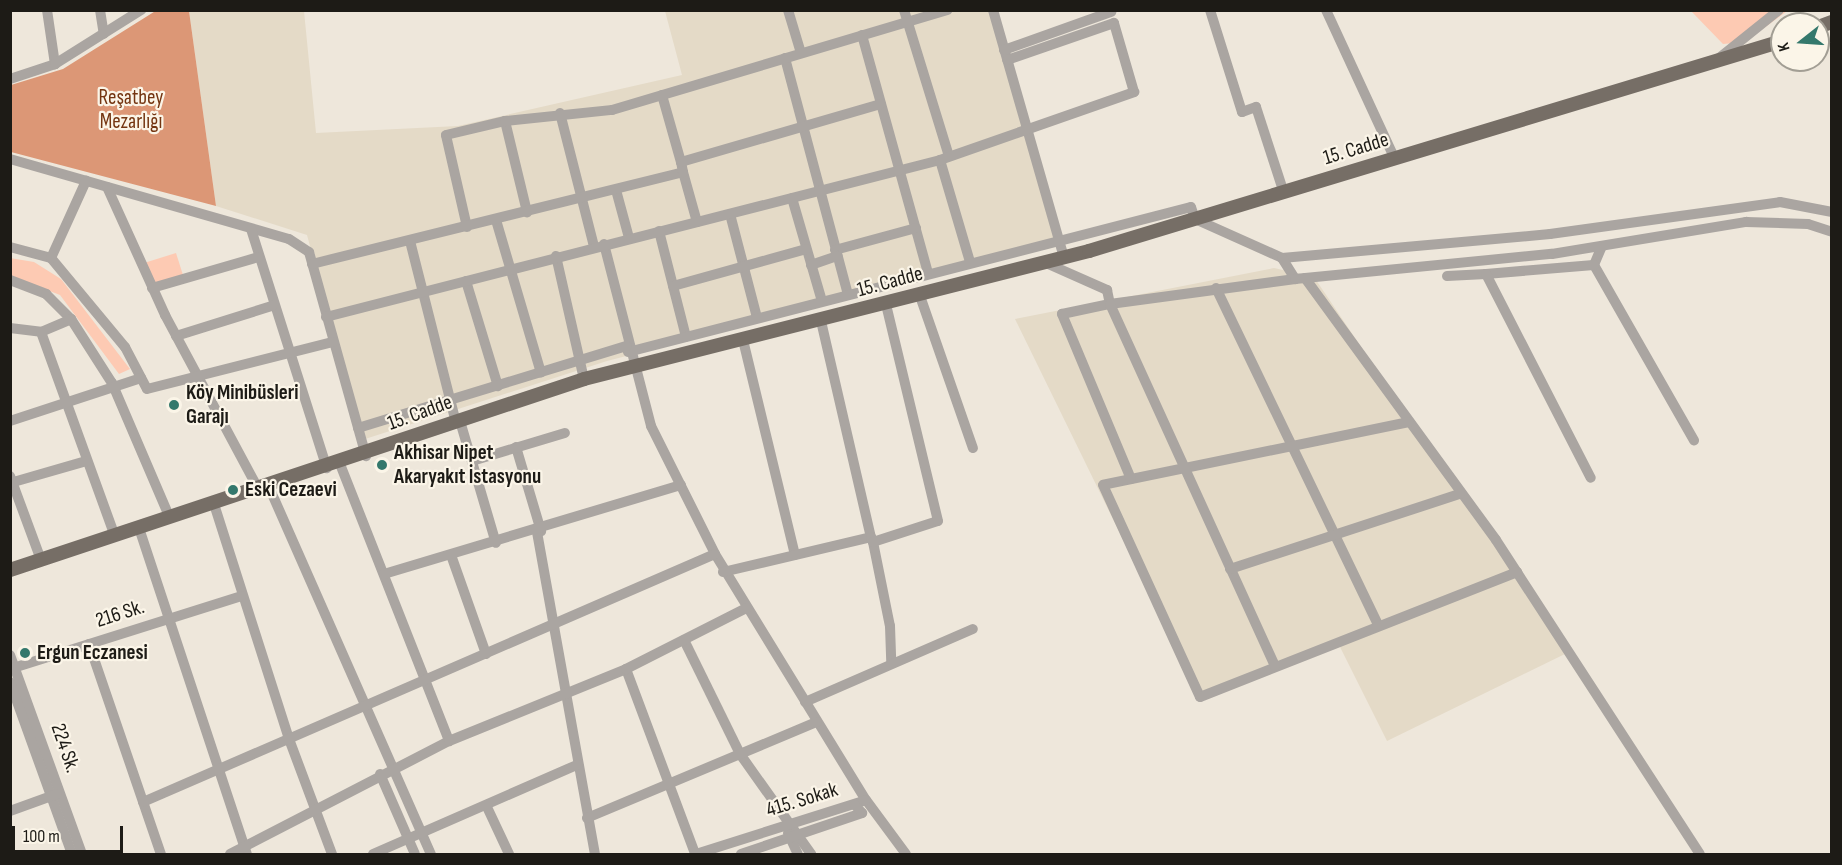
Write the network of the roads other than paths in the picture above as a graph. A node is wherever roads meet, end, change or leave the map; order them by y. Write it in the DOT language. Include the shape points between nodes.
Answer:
graph roads {
  1 [pos="47,10"];
  2 [pos="100,10"];
  3 [pos="141,10"];
  4 [pos="788,10"];
  5 [pos="947,10"];
  6 [pos="993,10"];
  7 [pos="1210,10"];
  8 [pos="1326,10"];
  9 [pos="1779,10"];
  10 [pos="1113,15"];
  11 [pos="905,16"];
  12 [pos="104,34"];
  13 [pos="862,35"];
  14 [pos="1770,45"];
  15 [pos="801,53"];
  16 [pos="1005,55"];
  17 [pos="785,58"];
  18 [pos="55,64"];
  19 [pos="1710,64"];
  20 [pos="10,79"];
  21 [pos="662,95"];
  22 [pos="881,104"];
  23 [pos="560,113"];
  24 [pos="505,121"];
  25 [pos="802,130"];
  26 [pos="1025,131"];
  27 [pos="945,158"];
  28 [pos="10,159"];
  29 [pos="1395,159"];
  30 [pos="682,167"];
  31 [pos="899,170"];
  32 [pos="86,181"];
  33 [pos="107,187"];
  34 [pos="616,190"];
  35 [pos="819,191"];
  36 [pos="1284,193"];
  37 [pos="792,198"];
  38 [pos="581,199"];
  39 [pos="526,212"];
  40 [pos="1832,212"];
  41 [pos="729,214"];
  42 [pos="1196,219"];
  43 [pos="496,220"];
  44 [pos="697,222"];
  45 [pos="467,227"];
  46 [pos="916,228"];
  47 [pos="251,229"];
  48 [pos="659,231"];
  49 [pos="1832,232"];
  50 [pos="629,238"];
  51 [pos="410,241"];
  52 [pos="1056,241"];
  53 [pos="599,245"];
  54 [pos="1602,246"];
  55 [pos="10,247"];
  56 [pos="806,249"];
  57 [pos="836,253"];
  58 [pos="556,256"];
  59 [pos="259,257"];
  60 [pos="51,258"];
  61 [pos="1064,258"];
  62 [pos="1282,258"];
  63 [pos="970,262"];
  64 [pos="1046,263"];
  65 [pos="312,264"];
  66 [pos="811,265"];
  67 [pos="1594,265"];
  68 [pos="743,266"];
  69 [pos="952,267"];
  70 [pos="511,268"];
  71 [pos="928,273"];
  72 [pos="1486,274"];
  73 [pos="1447,276"];
  74 [pos="1300,278"];
  75 [pos="10,280"];
  76 [pos="466,281"];
  77 [pos="673,286"];
  78 [pos="152,288"];
  79 [pos="1215,288"];
  80 [pos="948,289"];
  81 [pos="426,293"];
  82 [pos="845,295"];
  83 [pos="920,296"];
  84 [pos="822,301"];
  85 [pos="1110,304"];
  86 [pos="886,305"];
  87 [pos="272,306"];
  88 [pos="326,317"];
  89 [pos="838,317"];
  90 [pos="757,318"];
  91 [pos="70,319"];
  92 [pos="821,321"];
  93 [pos="10,328"];
  94 [pos="41,332"];
  95 [pos="176,336"];
  96 [pos="686,337"];
  97 [pos="743,340"];
  98 [pos="333,342"];
  99 [pos="628,349"];
  100 [pos="290,353"];
  101 [pos="580,361"];
  102 [pos="635,366"];
  103 [pos="541,372"];
  104 [pos="198,376"];
  105 [pos="141,378"];
  106 [pos="584,379"];
  107 [pos="112,383"];
  108 [pos="498,386"];
  109 [pos="449,400"];
  110 [pos="63,402"];
  111 [pos="10,421"];
  112 [pos="458,422"];
  113 [pos="1409,422"];
  114 [pos="358,428"];
  115 [pos="565,433"];
  116 [pos="1694,440"];
  117 [pos="516,447"];
  118 [pos="1291,447"];
  119 [pos="973,448"];
  120 [pos="366,456"];
  121 [pos="86,460"];
  122 [pos="472,460"];
  123 [pos="333,466"];
  124 [pos="1183,467"];
  125 [pos="1591,478"];
  126 [pos="1131,479"];
  127 [pos="11,480"];
  128 [pos="681,485"];
  129 [pos="264,488"];
  130 [pos="1460,494"];
  131 [pos="214,504"];
  132 [pos="170,518"];
  133 [pos="139,528"];
  134 [pos="539,532"];
  135 [pos="1333,533"];
  136 [pos="115,536"];
  137 [pos="872,540"];
  138 [pos="496,543"];
  139 [pos="715,554"];
  140 [pos="451,555"];
  141 [pos="795,555"];
  142 [pos="41,560"];
  143 [pos="1230,569"];
  144 [pos="10,570"];
  145 [pos="723,572"];
  146 [pos="1517,572"];
  147 [pos="384,574"];
  148 [pos="241,596"];
  149 [pos="746,608"];
  150 [pos="169,618"];
  151 [pos="1378,625"];
  152 [pos="552,626"];
  153 [pos="974,629"];
  154 [pos="684,640"];
  155 [pos="89,644"];
  156 [pos="486,654"];
  157 [pos="10,655"];
  158 [pos="891,661"];
  159 [pos="1275,666"];
  160 [pos="14,668"];
  161 [pos="626,669"];
  162 [pos="428,680"];
  163 [pos="10,682"];
  164 [pos="563,695"];
  165 [pos="805,702"];
  166 [pos="365,707"];
  167 [pos="817,722"];
  168 [pos="289,739"];
  169 [pos="449,741"];
  170 [pos="740,754"];
  171 [pos="577,765"];
  172 [pos="219,770"];
  173 [pos="385,772"];
  174 [pos="669,784"];
  175 [pos="56,794"];
  176 [pos="866,800"];
  177 [pos="143,802"];
  178 [pos="855,805"];
  179 [pos="313,807"];
  180 [pos="487,807"];
  181 [pos="10,811"];
  182 [pos="587,818"];
  183 [pos="787,824"];
  184 [pos="421,833"];
  185 [pos="795,837"];
  186 [pos="408,840"];
  187 [pos="245,850"];
  188 [pos="72,855"];
  189 [pos="82,855"];
  190 [pos="161,855"];
  191 [pos="230,855"];
  192 [pos="332,855"];
  193 [pos="373,855"];
  194 [pos="415,855"];
  195 [pos="431,855"];
  196 [pos="509,855"];
  197 [pos="595,855"];
  198 [pos="695,855"];
  199 [pos="741,855"];
  200 [pos="798,855"];
  201 [pos="811,855"];
  202 [pos="906,855"];
  203 [pos="1700,855"];
  1 -- 18 [label="street"];
  2 -- 12 [label="street"];
  3 -- 12 [label="street"];
  4 -- 15 [label="street"];
  5 -- 11 [label="street"];
  6 -- 16 [label="street"];
  7 -- 36 [label="street" via="1242,112 1256,107"];
  8 -- 29 [label="street"];
  9 -- 19 [label="street"];
  10 -- 16 [label="street"];
  10 -- 26 [label="street" via="1134,92"];
  11 -- 13 [label="street"];
  11 -- 27 [label="street"];
  12 -- 18 [label="street"];
  13 -- 15 [label="street"];
  13 -- 22 [label="street"];
  14 -- 19 [label="main road, 15. Cadde"];
  15 -- 17 [label="street"];
  16 -- 26 [label="street"];
  17 -- 21 [label="street"];
  17 -- 25 [label="street"];
  18 -- 20 [label="street"];
  19 -- 29 [label="main road, 15. Cadde"];
  21 -- 23 [label="street" via="612,110"];
  21 -- 30 [label="street"];
  22 -- 25 [label="street"];
  22 -- 31 [label="street"];
  23 -- 24 [label="street"];
  23 -- 38 [label="street"];
  24 -- 39 [label="street"];
  24 -- 45 [label="street" via="446,135"];
  25 -- 30 [label="street"];
  25 -- 35 [label="street"];
  26 -- 27 [label="street"];
  26 -- 52 [label="street"];
  27 -- 31 [label="street"];
  27 -- 63 [label="street"];
  28 -- 32 [label="street"];
  29 -- 36 [label="main road, 15. Cadde"];
  30 -- 34 [label="street"];
  30 -- 44 [label="street"];
  31 -- 35 [label="street"];
  31 -- 46 [label="street"];
  32 -- 33 [label="street"];
  32 -- 60 [label="street"];
  33 -- 47 [label="street"];
  33 -- 78 [label="street"];
  34 -- 38 [label="street"];
  34 -- 50 [label="street"];
  35 -- 37 [label="street"];
  35 -- 57 [label="street"];
  36 -- 42 [label="main road, 15. Cadde"];
  37 -- 41 [label="street"];
  37 -- 56 [label="street"];
  38 -- 39 [label="street"];
  38 -- 53 [label="street"];
  39 -- 43 [label="street"];
  40 -- 62 [label="street" via="1779,202 1550,234"];
  41 -- 44 [label="street"];
  41 -- 68 [label="street"];
  42 -- 52 [label="street" via="1191,207"];
  42 -- 61 [label="main road, 15. Cadde"];
  42 -- 62 [label="street"];
  43 -- 45 [label="street"];
  43 -- 70 [label="street"];
  44 -- 48 [label="street"];
  45 -- 51 [label="street"];
  46 -- 57 [label="street"];
  46 -- 71 [label="street"];
  47 -- 59 [label="street"];
  47 -- 65 [label="street" via="289,239 309,252"];
  48 -- 50 [label="street"];
  48 -- 77 [label="street"];
  49 -- 54 [label="street" via="1808,224 1755,222"];
  50 -- 53 [label="street"];
  51 -- 65 [label="street"];
  51 -- 81 [label="street"];
  52 -- 61 [label="street"];
  52 -- 63 [label="street"];
  53 -- 58 [label="street"];
  53 -- 99 [label="street"];
  54 -- 67 [label="street"];
  54 -- 74 [label="street"];
  55 -- 60 [label="street"];
  56 -- 66 [label="street"];
  56 -- 68 [label="street"];
  57 -- 66 [label="street"];
  57 -- 82 [label="street"];
  58 -- 70 [label="street"];
  58 -- 101 [label="street"];
  59 -- 78 [label="street"];
  59 -- 87 [label="street"];
  60 -- 105 [label="street" via="125,347"];
  61 -- 64 [label="main road, 15. Cadde"];
  62 -- 74 [label="street"];
  63 -- 69 [label="street"];
  64 -- 80 [label="main road, 15. Cadde"];
  64 -- 85 [label="street" via="1107,290"];
  65 -- 88 [label="street"];
  66 -- 84 [label="street"];
  67 -- 72 [label="street"];
  67 -- 116 [label="street"];
  68 -- 77 [label="street"];
  68 -- 90 [label="street"];
  69 -- 71 [label="street"];
  69 -- 80 [label="street"];
  70 -- 76 [label="street"];
  70 -- 103 [label="street"];
  71 -- 82 [label="street"];
  72 -- 73 [label="street"];
  72 -- 125 [label="street"];
  74 -- 79 [label="street"];
  74 -- 113 [label="street"];
  75 -- 91 [label="street" via="46,294"];
  76 -- 81 [label="street"];
  76 -- 108 [label="street"];
  77 -- 96 [label="street"];
  78 -- 95 [label="street"];
  79 -- 85 [label="street"];
  79 -- 118 [label="street"];
  80 -- 83 [label="main road, 15. Cadde"];
  81 -- 88 [label="street"];
  81 -- 109 [label="street"];
  82 -- 84 [label="street"];
  82 -- 89 [label="street"];
  83 -- 86 [label="main road, 15. Cadde"];
  83 -- 119 [label="street"];
  84 -- 90 [label="street"];
  85 -- 124 [label="street"];
  85 -- 126 [label="street" via="1062,315"];
  86 -- 89 [label="main road, 15. Cadde"];
  86 -- 137 [label="street" via="938,521"];
  87 -- 95 [label="street"];
  87 -- 100 [label="street"];
  88 -- 98 [label="street"];
  89 -- 92 [label="main road, 15. Cadde"];
  90 -- 96 [label="street"];
  91 -- 94 [label="street"];
  91 -- 107 [label="street"];
  92 -- 97 [label="main road, 15. Cadde"];
  92 -- 137 [label="street"];
  93 -- 94 [label="street"];
  94 -- 110 [label="street"];
  95 -- 104 [label="street"];
  96 -- 99 [label="street"];
  97 -- 102 [label="main road, 15. Cadde"];
  97 -- 141 [label="street"];
  98 -- 100 [label="street"];
  98 -- 114 [label="street"];
  99 -- 101 [label="street"];
  99 -- 102 [label="street"];
  100 -- 104 [label="street"];
  100 -- 123 [label="street"];
  101 -- 103 [label="street"];
  101 -- 106 [label="street"];
  102 -- 106 [label="main road, 15. Cadde"];
  102 -- 128 [label="street" via="651,426"];
  103 -- 108 [label="street"];
  104 -- 105 [label="street" via="147,389"];
  104 -- 129 [label="street"];
  105 -- 107 [label="street"];
  106 -- 112 [label="main road, 15. Cadde"];
  107 -- 110 [label="street"];
  107 -- 132 [label="street"];
  108 -- 109 [label="street"];
  109 -- 112 [label="street"];
  109 -- 114 [label="street"];
  110 -- 111 [label="street"];
  110 -- 121 [label="street"];
  112 -- 120 [label="main road, 15. Cadde"];
  112 -- 122 [label="street"];
  113 -- 118 [label="street"];
  113 -- 130 [label="street"];
  114 -- 120 [label="street"];
  115 -- 117 [label="street"];
  117 -- 122 [label="street"];
  117 -- 134 [label="street"];
  118 -- 124 [label="street"];
  118 -- 135 [label="street"];
  120 -- 123 [label="main road, 15. Cadde"];
  121 -- 127 [label="street"];
  121 -- 136 [label="street"];
  122 -- 138 [label="street"];
  123 -- 129 [label="main road, 15. Cadde"];
  123 -- 147 [label="street"];
  124 -- 126 [label="street"];
  124 -- 143 [label="street"];
  126 -- 159 [label="street" via="1103,485 1200,697"];
  127 -- 142 [label="street"];
  128 -- 134 [label="street"];
  128 -- 139 [label="street"];
  129 -- 131 [label="main road, 15. Cadde"];
  129 -- 166 [label="street"];
  130 -- 135 [label="street"];
  130 -- 146 [label="street"];
  131 -- 132 [label="main road, 15. Cadde"];
  131 -- 148 [label="street"];
  132 -- 133 [label="main road, 15. Cadde"];
  133 -- 136 [label="main road, 15. Cadde"];
  133 -- 150 [label="street"];
  134 -- 138 [label="street"];
  134 -- 152 [label="street"];
  135 -- 143 [label="street"];
  135 -- 151 [label="street"];
  136 -- 142 [label="main road, 15. Cadde"];
  137 -- 141 [label="street"];
  137 -- 158 [label="street" via="890,626"];
  138 -- 140 [label="street"];
  139 -- 145 [label="street"];
  139 -- 152 [label="street"];
  140 -- 147 [label="street"];
  140 -- 156 [label="street"];
  141 -- 145 [label="street"];
  142 -- 144 [label="main road, 15. Cadde"];
  143 -- 159 [label="street"];
  145 -- 149 [label="street"];
  146 -- 151 [label="street"];
  146 -- 203 [label="street"];
  147 -- 162 [label="street"];
  148 -- 150 [label="street, 216 Sk."];
  148 -- 168 [label="street"];
  149 -- 154 [label="street"];
  149 -- 165 [label="street"];
  150 -- 155 [label="street, 216 Sk."];
  150 -- 172 [label="street"];
  151 -- 159 [label="street"];
  152 -- 156 [label="street"];
  152 -- 164 [label="street"];
  153 -- 158 [label="street"];
  154 -- 161 [label="street"];
  154 -- 170 [label="street"];
  155 -- 160 [label="street, 216 Sk."];
  155 -- 177 [label="street"];
  156 -- 162 [label="street"];
  157 -- 160 [label="street, 224 Sk."];
  158 -- 165 [label="street"];
  160 -- 175 [label="street, 224 Sk."];
  161 -- 164 [label="street"];
  161 -- 174 [label="street"];
  162 -- 166 [label="street"];
  162 -- 169 [label="street"];
  163 -- 175 [label="street"];
  164 -- 169 [label="street"];
  164 -- 171 [label="street"];
  165 -- 167 [label="street"];
  166 -- 168 [label="street"];
  166 -- 173 [label="street"];
  167 -- 170 [label="street"];
  167 -- 176 [label="street"];
  168 -- 172 [label="street"];
  168 -- 179 [label="street"];
  169 -- 173 [label="street"];
  170 -- 174 [label="street"];
  170 -- 183 [label="street"];
  171 -- 180 [label="street"];
  171 -- 182 [label="street"];
  172 -- 177 [label="street"];
  172 -- 187 [label="street"];
  173 -- 179 [label="street"];
  173 -- 184 [label="street"];
  173 -- 186 [label="street"];
  174 -- 182 [label="street"];
  174 -- 198 [label="street"];
  175 -- 181 [label="street"];
  175 -- 188 [label="street"];
  175 -- 189 [label="street, 224 Sk."];
  176 -- 178 [label="street"];
  176 -- 202 [label="street"];
  177 -- 190 [label="street"];
  178 -- 183 [label="street, 415. Sokak"];
  178 -- 185 [label="street, 415. Sokak" via="862,813"];
  179 -- 187 [label="street"];
  179 -- 192 [label="street"];
  180 -- 184 [label="street"];
  180 -- 196 [label="street"];
  182 -- 197 [label="street"];
  183 -- 185 [label="street"];
  183 -- 198 [label="street, 415. Sokak"];
  184 -- 186 [label="street"];
  184 -- 195 [label="street"];
  185 -- 199 [label="street, 415. Sokak"];
  185 -- 200 [label="street"];
  185 -- 201 [label="street"];
  186 -- 193 [label="street"];
  186 -- 194 [label="street"];
  187 -- 191 [label="street"];
}
